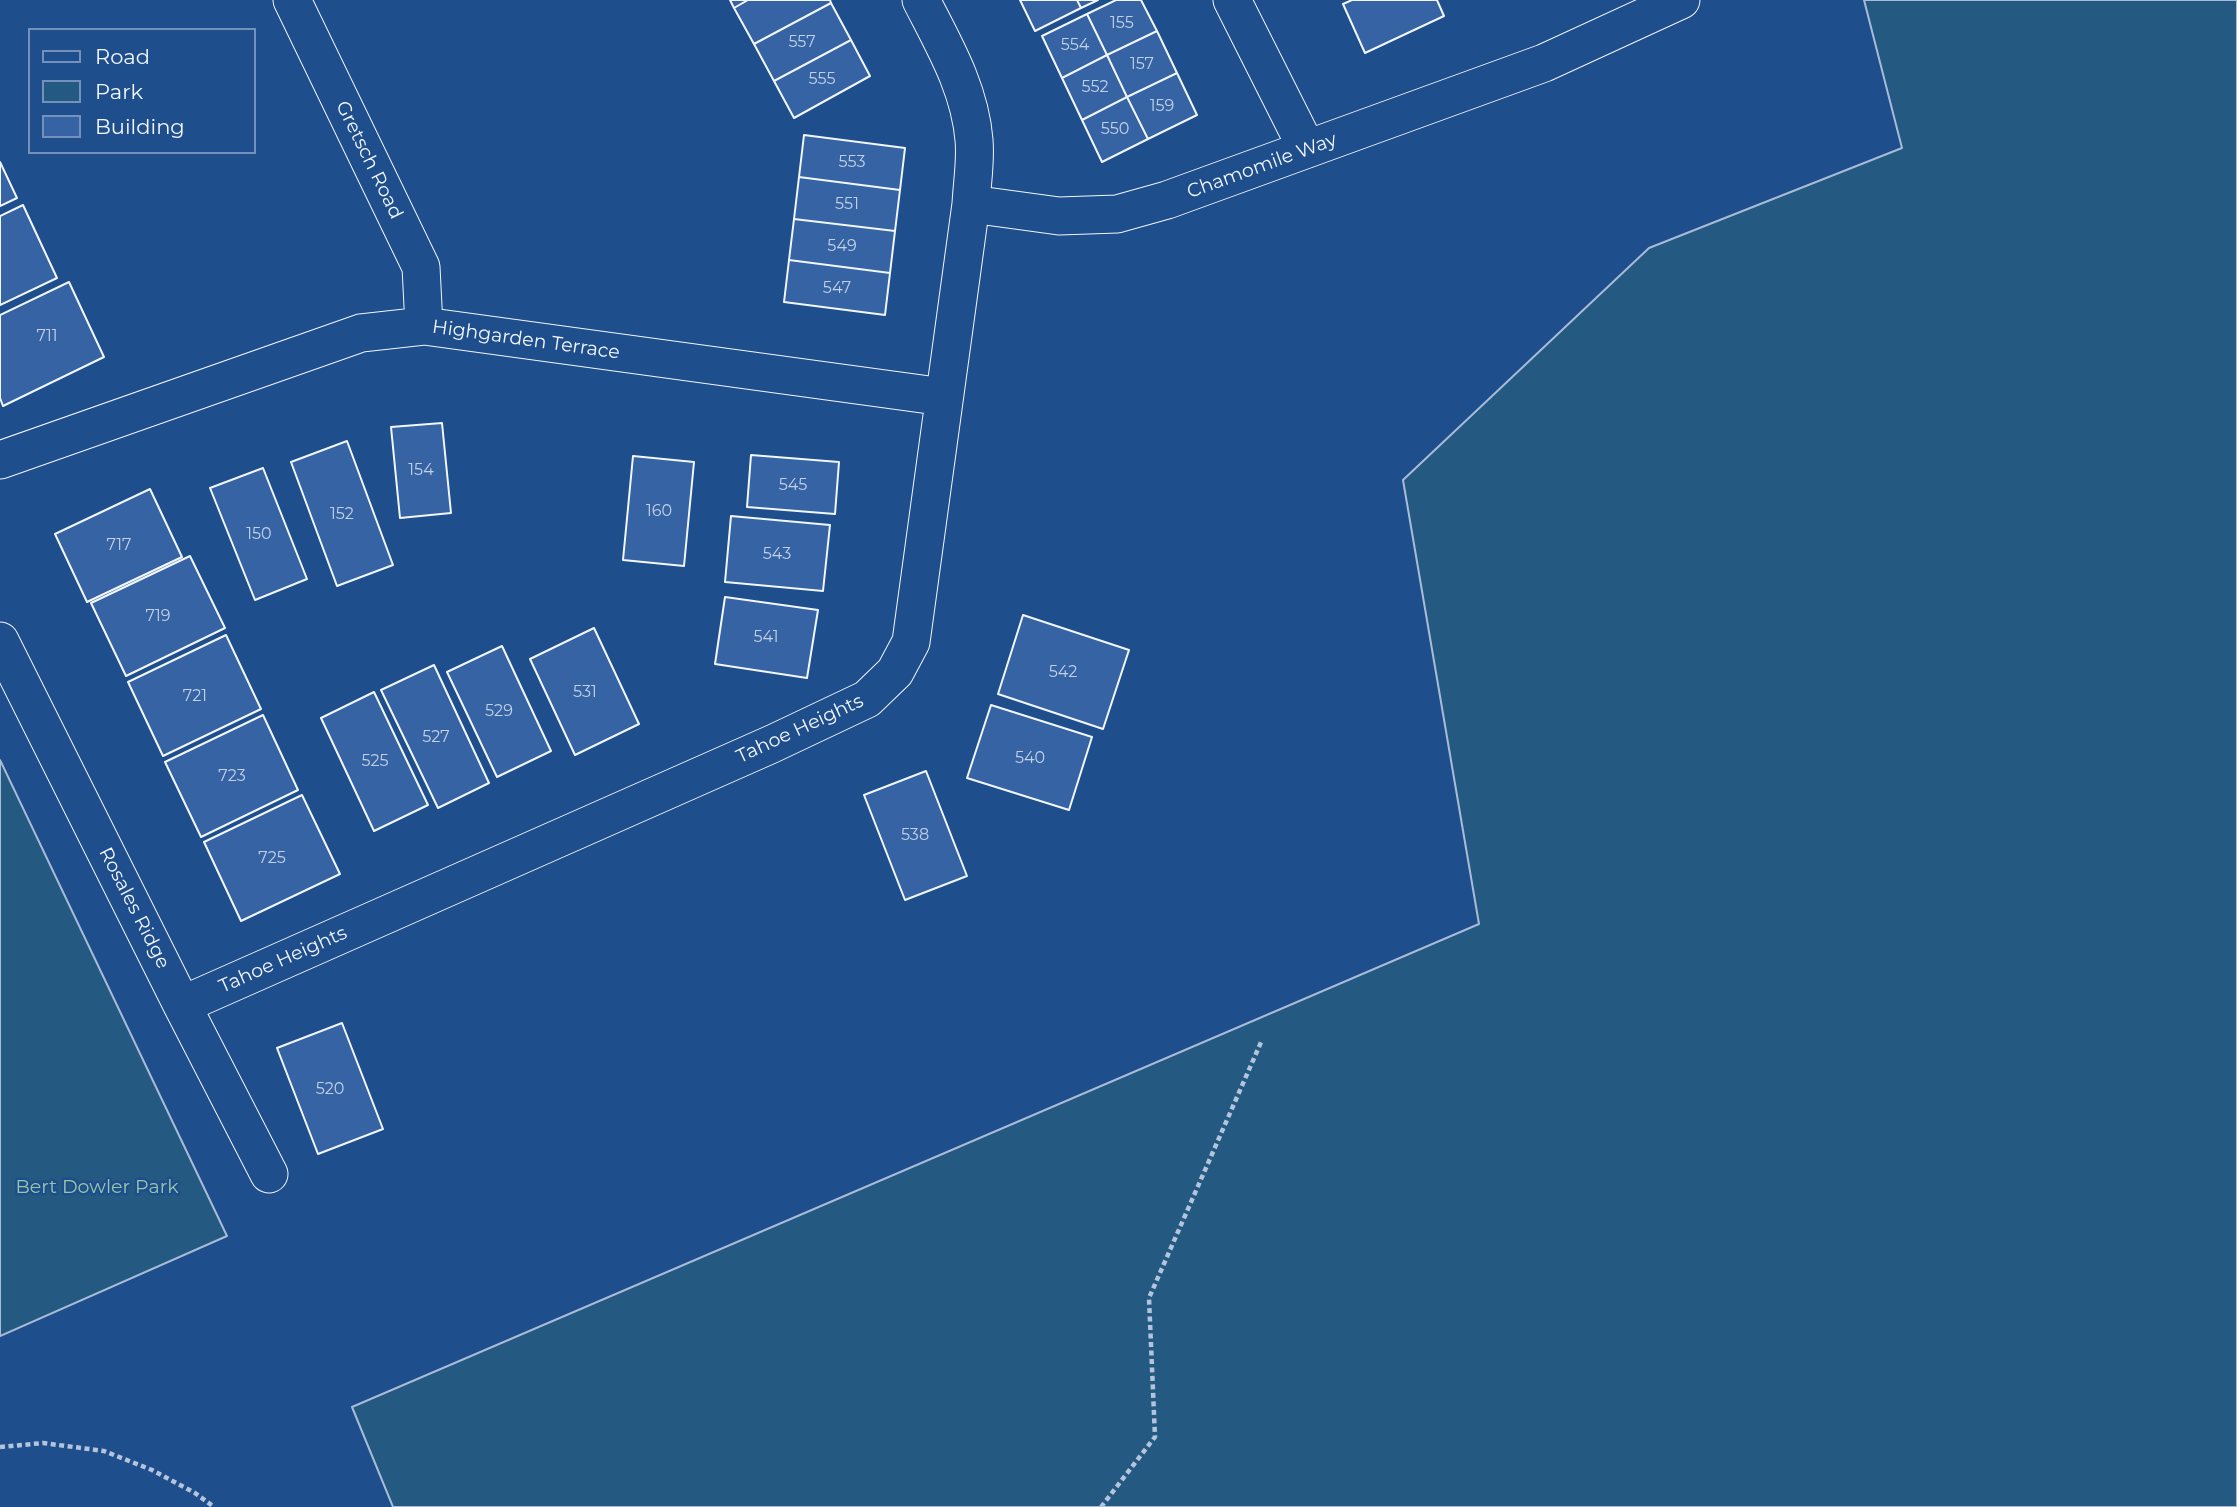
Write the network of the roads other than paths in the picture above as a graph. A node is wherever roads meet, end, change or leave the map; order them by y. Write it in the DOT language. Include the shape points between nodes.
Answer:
graph roads {
  1 [pos="292,0"];
  2 [pos="921,0"];
  3 [pos="1233,0"];
  4 [pos="1681,0"];
  5 [pos="1307,149"];
  6 [pos="971,204"];
  7 [pos="424,326"];
  8 [pos="944,397"];
  9 [pos="0,460"];
  10 [pos="0,641"];
  11 [pos="182,1005"];
  12 [pos="269,1174"];
  1 -- 7 [label="street, Gretsch Road" via="421,267"];
  2 -- 6 [label="street, Tahoe Heights" via="958,73 969,106 975,141"];
  3 -- 5 [label="street"];
  4 -- 5 [label="street, Chamomile Way" via="1544,63"];
  5 -- 6 [label="street, Chamomile Way" via="1117,214 1059,216"];
  6 -- 8 [label="street, Tahoe Heights"];
  7 -- 8 [label="street, Highgarden Terrace"];
  7 -- 9 [label="street, Highgarden Terrace" via="361,333"];
  8 -- 11 [label="street, Tahoe Heights" via="911,642 895,672 867,699"];
  10 -- 11 [label="street, Rosales Ridge"];
  11 -- 12 [label="street, Rosales Ridge"];
}
